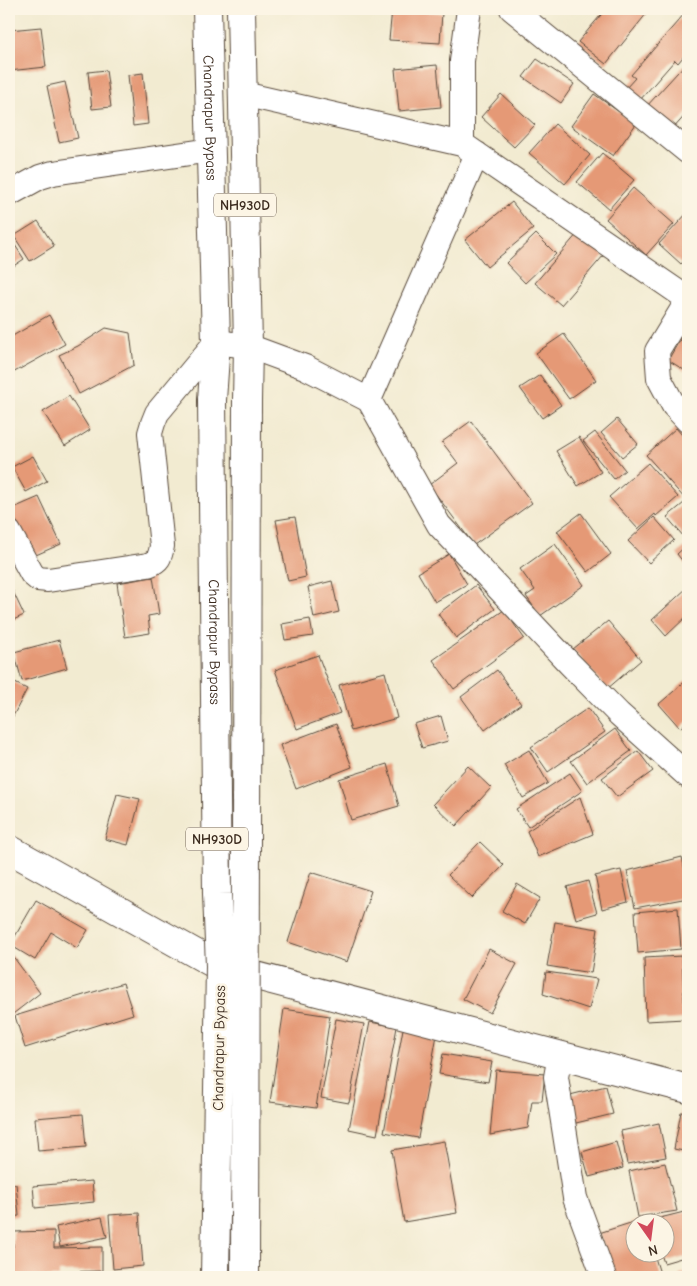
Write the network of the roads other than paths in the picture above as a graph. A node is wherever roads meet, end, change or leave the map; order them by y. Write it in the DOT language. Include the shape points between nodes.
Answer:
graph roads {
  1 [pos="207,9"];
  2 [pos="241,9"];
  3 [pos="469,9"];
  4 [pos="512,9"];
  5 [pos="243,94"];
  6 [pos="469,149"];
  7 [pos="211,150"];
  8 [pos="688,152"];
  9 [pos="9,194"];
  10 [pos="688,299"];
  11 [pos="216,342"];
  12 [pos="248,346"];
  13 [pos="369,400"];
  14 [pos="688,421"];
  15 [pos="9,532"];
  16 [pos="688,776"];
  17 [pos="9,849"];
  18 [pos="560,1055"];
  19 [pos="688,1089"];
  20 [pos="215,1277"];
  21 [pos="245,1277"];
  22 [pos="604,1277"];
  1 -- 7 [label="main road, Chandrapur Bypass / NH930D"];
  2 -- 5 [label="main road, Chandrapur Bypass / NH930D"];
  3 -- 6 [label="street" via="462,61"];
  4 -- 8 [label="street"];
  5 -- 6 [label="street"];
  5 -- 12 [label="main road, Chandrapur Bypass / NH930D"];
  6 -- 10 [label="street"];
  6 -- 13 [label="street"];
  7 -- 9 [label="street" via="53,173"];
  7 -- 11 [label="main road, Chandrapur Bypass / NH930D"];
  10 -- 14 [label="street" via="657,351 659,378 674,406"];
  11 -- 12 [label="street"];
  11 -- 15 [label="street" via="158,413 150,433 162,546 155,563 38,579"];
  11 -- 20 [label="main road, Chandrapur Bypass / NH930D, bridge" via="212,400 220,966"];
  12 -- 13 [label="street" via="305,367"];
  12 -- 21 [label="main road, Chandrapur Bypass / NH930D, bridge"];
  13 -- 16 [label="street" via="440,525 619,714"];
  17 -- 18 [label="main road" via="218,966"];
  18 -- 19 [label="main road"];
  18 -- 22 [label="street" via="556,1077 576,1198"];
}
